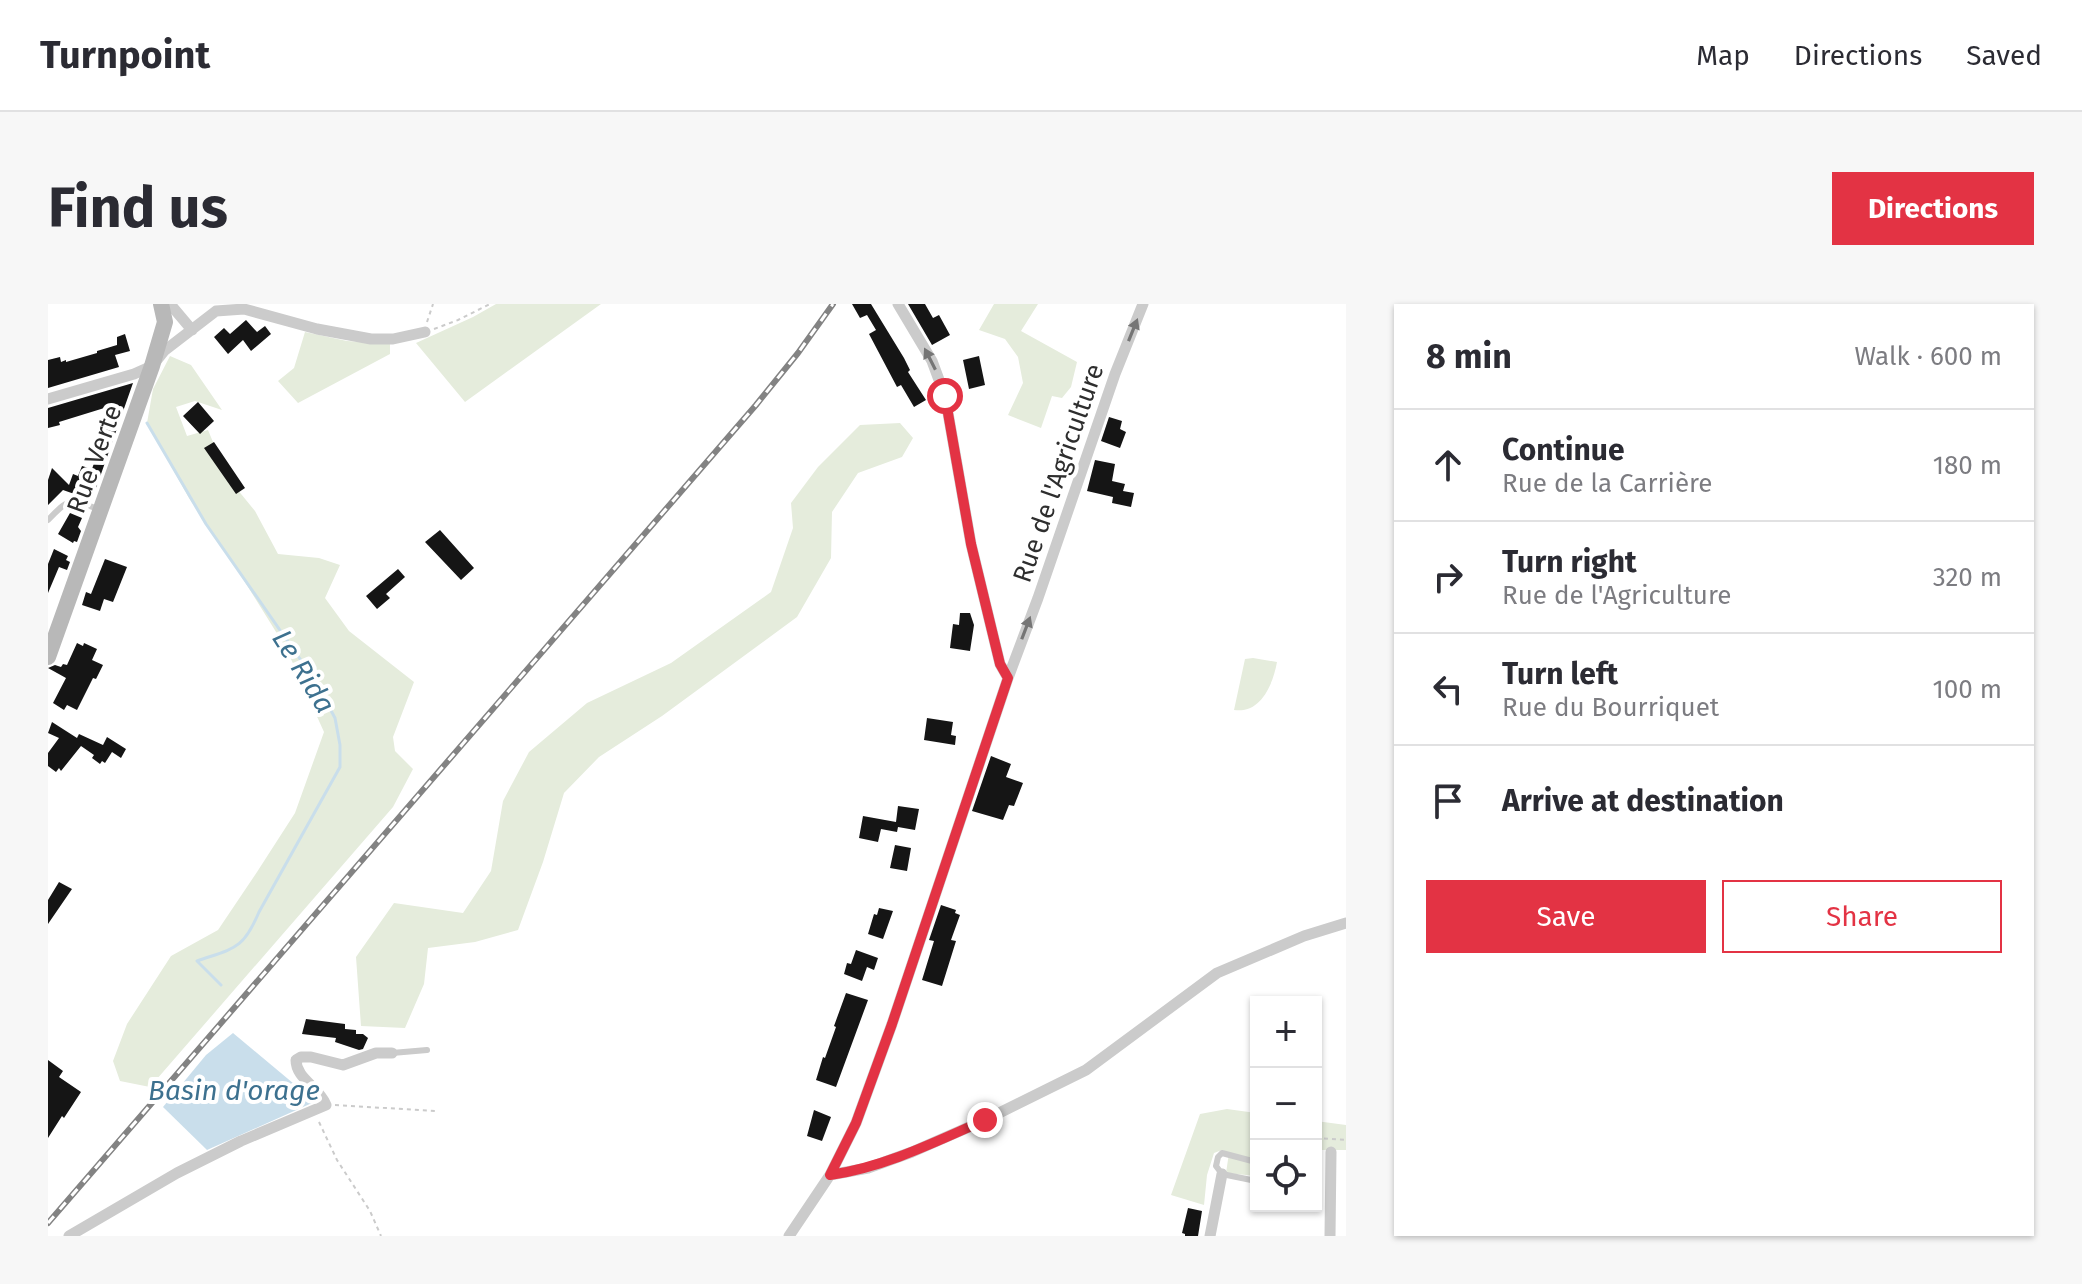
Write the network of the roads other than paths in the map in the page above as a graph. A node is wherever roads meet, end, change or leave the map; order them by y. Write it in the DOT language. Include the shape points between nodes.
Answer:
graph roads {
  1 [pos="161,304"];
  2 [pos="170,304"];
  3 [pos="898,304"];
  4 [pos="1143,304"];
  5 [pos="192,330"];
  6 [pos="423,333"];
  7 [pos="152,366"];
  8 [pos="48,399"];
  9 [pos="101,510"];
  10 [pos="48,520"];
  11 [pos="48,657"];
  12 [pos="1008,678"];
  13 [pos="1346,923"];
  14 [pos="427,1050"];
  15 [pos="392,1053"];
  16 [pos="1331,1152"];
  17 [pos="1250,1160"];
  18 [pos="1222,1174"];
  19 [pos="830,1175"];
  20 [pos="1250,1180"];
  21 [pos="69,1236"];
  22 [pos="789,1236"];
  23 [pos="1210,1236"];
  24 [pos="1330,1236"];
  1 -- 7 [label="street, Rue Verte" via="165,322"];
  2 -- 5 [label="street"];
  12 -- 3 [label="street, one-way" via="971,544 945,396 932,361"];
  12 -- 4 [label="street, Rue de l'Agriculture, one-way"];
  5 -- 6 [label="street" via="216,311 244,309 371,339"];
  5 -- 7 [label="street"];
  7 -- 8 [label="street"];
  7 -- 9 [label="street, Rue Verte"];
  9 -- 10 [label="lane" via="79,501 63,504"];
  9 -- 11 [label="street, Rue Verte"];
  12 -- 19 [label="street, Rue de l'Agriculture" via="892,1024 856,1123"];
  13 -- 19 [label="street" via="1217,973 1086,1070 985,1120 897,1157"];
  14 -- 15 [label="lane"];
  15 -- 21 [label="street" via="343,1065 301,1057 297,1071 326,1105 177,1173"];
  16 -- 24 [label="street"];
  17 -- 18 [label="lane" via="1222,1153 1216,1166"];
  18 -- 20 [label="lane"];
  18 -- 23 [label="street"];
  19 -- 22 [label="street, Rue de l'Agriculture"];
}
